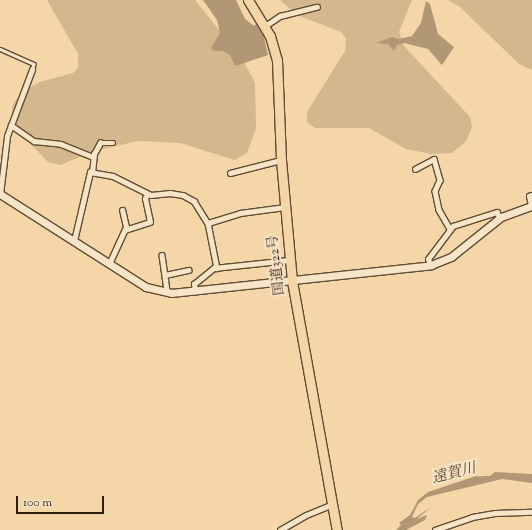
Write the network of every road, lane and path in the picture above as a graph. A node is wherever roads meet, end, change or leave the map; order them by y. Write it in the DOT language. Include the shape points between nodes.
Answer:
graph roads {
  1 [pos="248,0"];
  2 [pos="317,7"];
  3 [pos="264,26"];
  4 [pos="0,49"];
  5 [pos="32,70"];
  6 [pos="11,125"];
  7 [pos="113,143"];
  8 [pos="94,157"];
  9 [pos="281,160"];
  10 [pos="415,169"];
  11 [pos="92,172"];
  12 [pos="230,173"];
  13 [pos="147,194"];
  14 [pos="0,195"];
  15 [pos="532,195"];
  16 [pos="532,206"];
  17 [pos="284,207"];
  18 [pos="122,210"];
  19 [pos="500,218"];
  20 [pos="208,223"];
  21 [pos="450,229"];
  22 [pos="125,230"];
  23 [pos="74,242"];
  24 [pos="162,255"];
  25 [pos="289,260"];
  26 [pos="109,264"];
  27 [pos="430,265"];
  28 [pos="217,268"];
  29 [pos="188,270"];
  30 [pos="165,275"];
  31 [pos="292,281"];
  32 [pos="167,292"];
  33 [pos="195,292"];
  34 [pos="333,506"];
  35 [pos="532,512"];
  36 [pos="280,530"];
  37 [pos="337,530"];
  38 [pos="435,530"];
  1 -- 3 [label="highway, 国道322号"];
  2 -- 3 [label="street" via="280,16"];
  3 -- 9 [label="highway, 国道322号" via="277,60"];
  4 -- 5 [label="lane" via="34,64"];
  5 -- 6 [label="street"];
  6 -- 8 [label="street" via="34,141 61,144"];
  6 -- 14 [label="street" via="7,136"];
  7 -- 8 [label="street" via="100,143"];
  8 -- 11 [label="street"];
  9 -- 12 [label="street"];
  9 -- 17 [label="highway, 国道322号"];
  10 -- 21 [label="street" via="434,159 440,180 435,191 439,210"];
  11 -- 13 [label="street" via="113,176"];
  11 -- 23 [label="street" via="88,178"];
  13 -- 20 [label="street" via="183,195 194,201"];
  13 -- 22 [label="street" via="145,199 150,222"];
  14 -- 23 [label="street"];
  15 -- 16 [label="street" via="529,196"];
  16 -- 19 [label="street"];
  17 -- 20 [label="street" via="240,213"];
  17 -- 25 [label="highway, 国道322号"];
  18 -- 22 [label="street"];
  19 -- 21 [label="street" via="497,212"];
  19 -- 27 [label="street" via="450,257"];
  20 -- 28 [label="street"];
  21 -- 27 [label="street" via="446,239 428,259"];
  22 -- 26 [label="street"];
  23 -- 26 [label="street"];
  24 -- 30 [label="street"];
  25 -- 28 [label="street"];
  25 -- 31 [label="highway, 国道322号"];
  26 -- 32 [label="street" via="146,287"];
  27 -- 31 [label="street"];
  28 -- 33 [label="street" via="209,271 194,284"];
  29 -- 30 [label="street"];
  30 -- 32 [label="street"];
  31 -- 33 [label="street"];
  31 -- 34 [label="highway, 国道322号"];
  32 -- 33 [label="street"];
  34 -- 36 [label="street" via="306,515"];
  34 -- 37 [label="highway, 国道322号"];
  35 -- 38 [label="street" via="495,513 472,517"];
}
